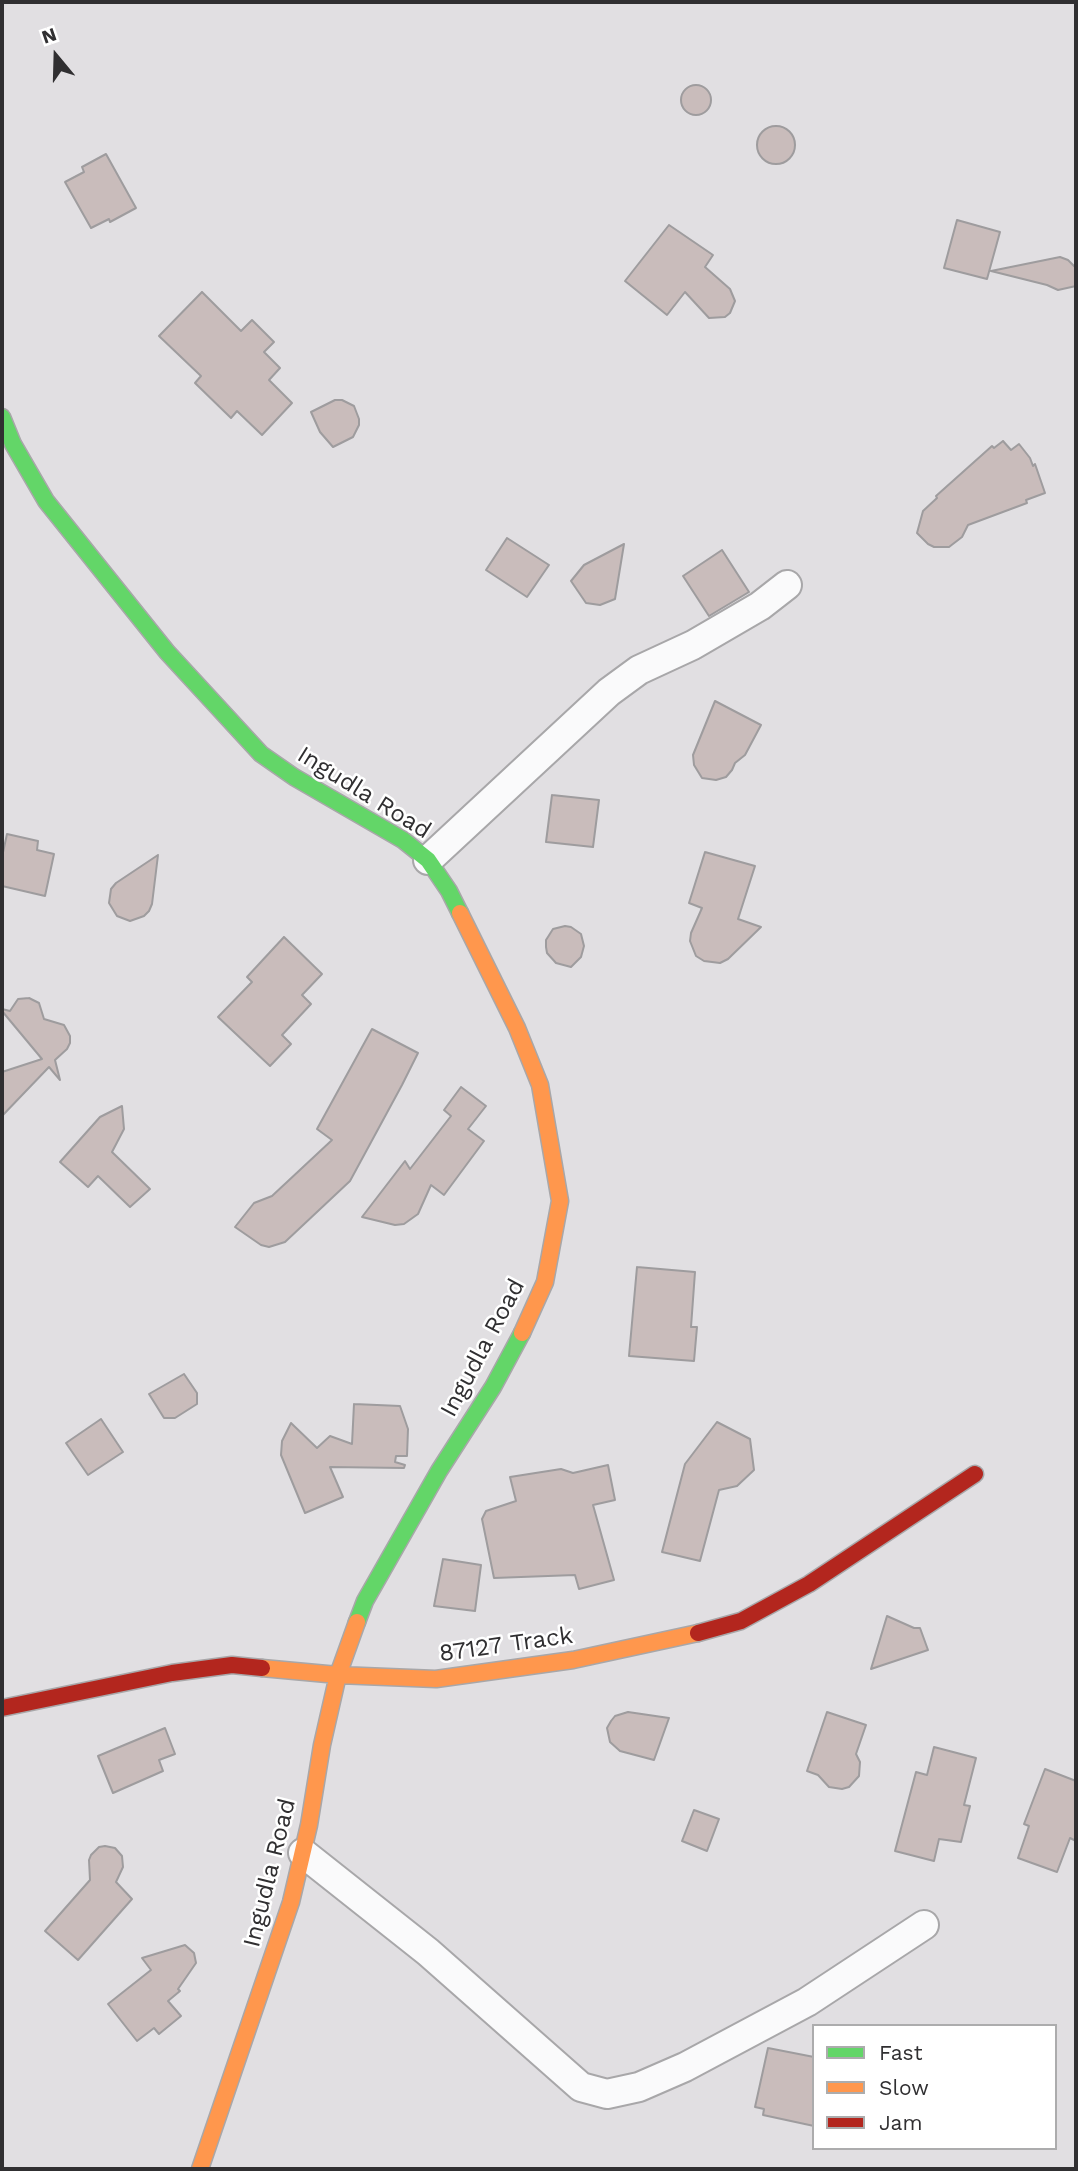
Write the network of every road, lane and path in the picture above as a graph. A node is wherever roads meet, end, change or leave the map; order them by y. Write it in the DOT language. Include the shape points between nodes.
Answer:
graph roads {
  1 [pos="2,416"];
  2 [pos="787,585"];
  3 [pos="428,860"];
  4 [pos="975,1474"];
  5 [pos="338,1675"];
  6 [pos="2,1707"];
  7 [pos="303,1853"];
  8 [pos="924,1925"];
  9 [pos="200,2169"];
  1 -- 3 [label="street, Ingudla Road" via="20,455 61,520 167,652 261,754"];
  2 -- 3 [label="street" via="760,606 639,670 608,692"];
  3 -- 5 [label="street, Ingudla Road" via="488,969 540,1084 560,1201 545,1282 526,1325 365,1601"];
  4 -- 5 [label="street, 87127 Track" via="809,1584 741,1621 546,1664 436,1679"];
  5 -- 6 [label="street, 87127 Track" via="232,1665"];
  5 -- 7 [label="street, Ingudla Road"];
  7 -- 8 [label="street" via="428,1952 581,2087 607,2094 639,2087 685,2067 807,2001"];
  7 -- 9 [label="street, Ingudla Road" via="291,1902"];
}
